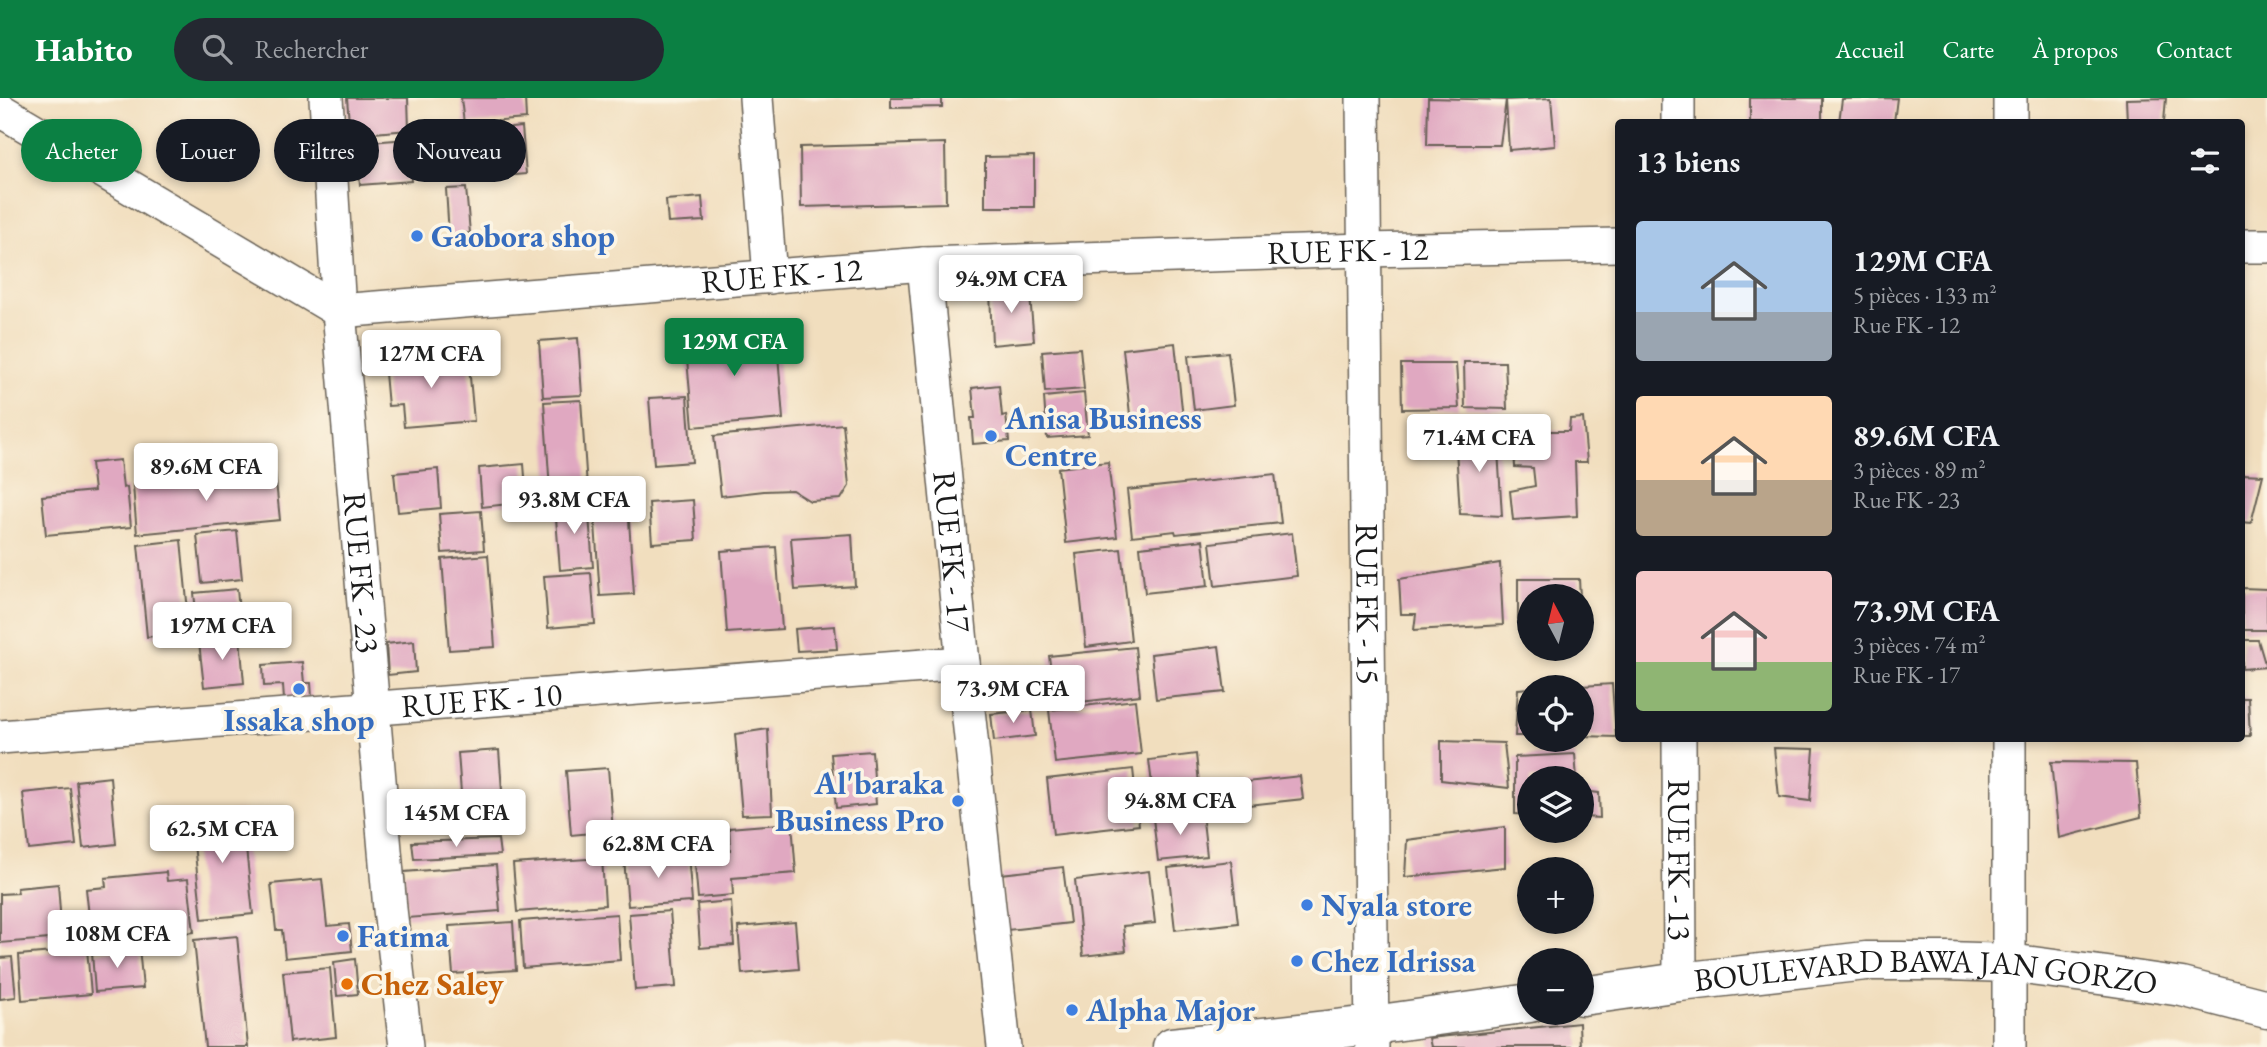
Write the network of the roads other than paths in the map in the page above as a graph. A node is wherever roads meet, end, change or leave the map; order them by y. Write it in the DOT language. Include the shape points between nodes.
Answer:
graph roads {
  1 [pos="326,98"];
  2 [pos="756,98"];
  3 [pos="1363,98"];
  4 [pos="1678,98"];
  5 [pos="2010,98"];
  6 [pos="0,110"];
  7 [pos="1678,119"];
  8 [pos="2010,119"];
  9 [pos="1615,245"];
  10 [pos="2245,246"];
  11 [pos="2267,246"];
  12 [pos="1364,250"];
  13 [pos="924,264"];
  14 [pos="770,277"];
  15 [pos="339,311"];
  16 [pos="963,663"];
  17 [pos="374,708"];
  18 [pos="0,737"];
  19 [pos="1679,742"];
  20 [pos="2009,742"];
  21 [pos="2009,963"];
  22 [pos="1680,982"];
  23 [pos="1594,994"];
  24 [pos="1517,1006"];
  25 [pos="2267,1009"];
  26 [pos="1373,1036"];
  27 [pos="406,1047"];
  28 [pos="1004,1047"];
  29 [pos="1172,1047"];
  30 [pos="2009,1047"];
  1 -- 15 [label="street, RUE FK - 23"];
  2 -- 14 [label="street"];
  3 -- 12 [label="street, RUE FK - 15"];
  4 -- 7 [label="street"];
  5 -- 8 [label="street"];
  6 -- 15 [label="street"];
  9 -- 12 [label="street, RUE FK - 12"];
  10 -- 11 [label="street"];
  12 -- 13 [label="street, RUE FK - 12"];
  12 -- 26 [label="street, RUE FK - 15"];
  13 -- 14 [label="street, RUE FK - 12"];
  13 -- 16 [label="street, RUE FK - 17"];
  14 -- 15 [label="street, RUE FK - 12"];
  15 -- 17 [label="street, RUE FK - 23"];
  16 -- 17 [label="street, RUE FK - 10"];
  16 -- 28 [label="street, RUE FK - 17"];
  17 -- 18 [label="street, RUE FK - 10"];
  17 -- 27 [label="street, RUE FK - 23"];
  19 -- 22 [label="street, RUE FK - 13"];
  20 -- 21 [label="street"];
  21 -- 22 [label="main road, BOULEVARD BAWA JAN GORZO" via="1866,961"];
  21 -- 25 [label="main road, BOULEVARD BAWA JAN GORZO" via="2182,987"];
  21 -- 30 [label="street"];
  22 -- 23 [label="main road, BOULEVARD BAWA JAN GORZO"];
  24 -- 26 [label="main road"];
  26 -- 29 [label="main road"];
}
